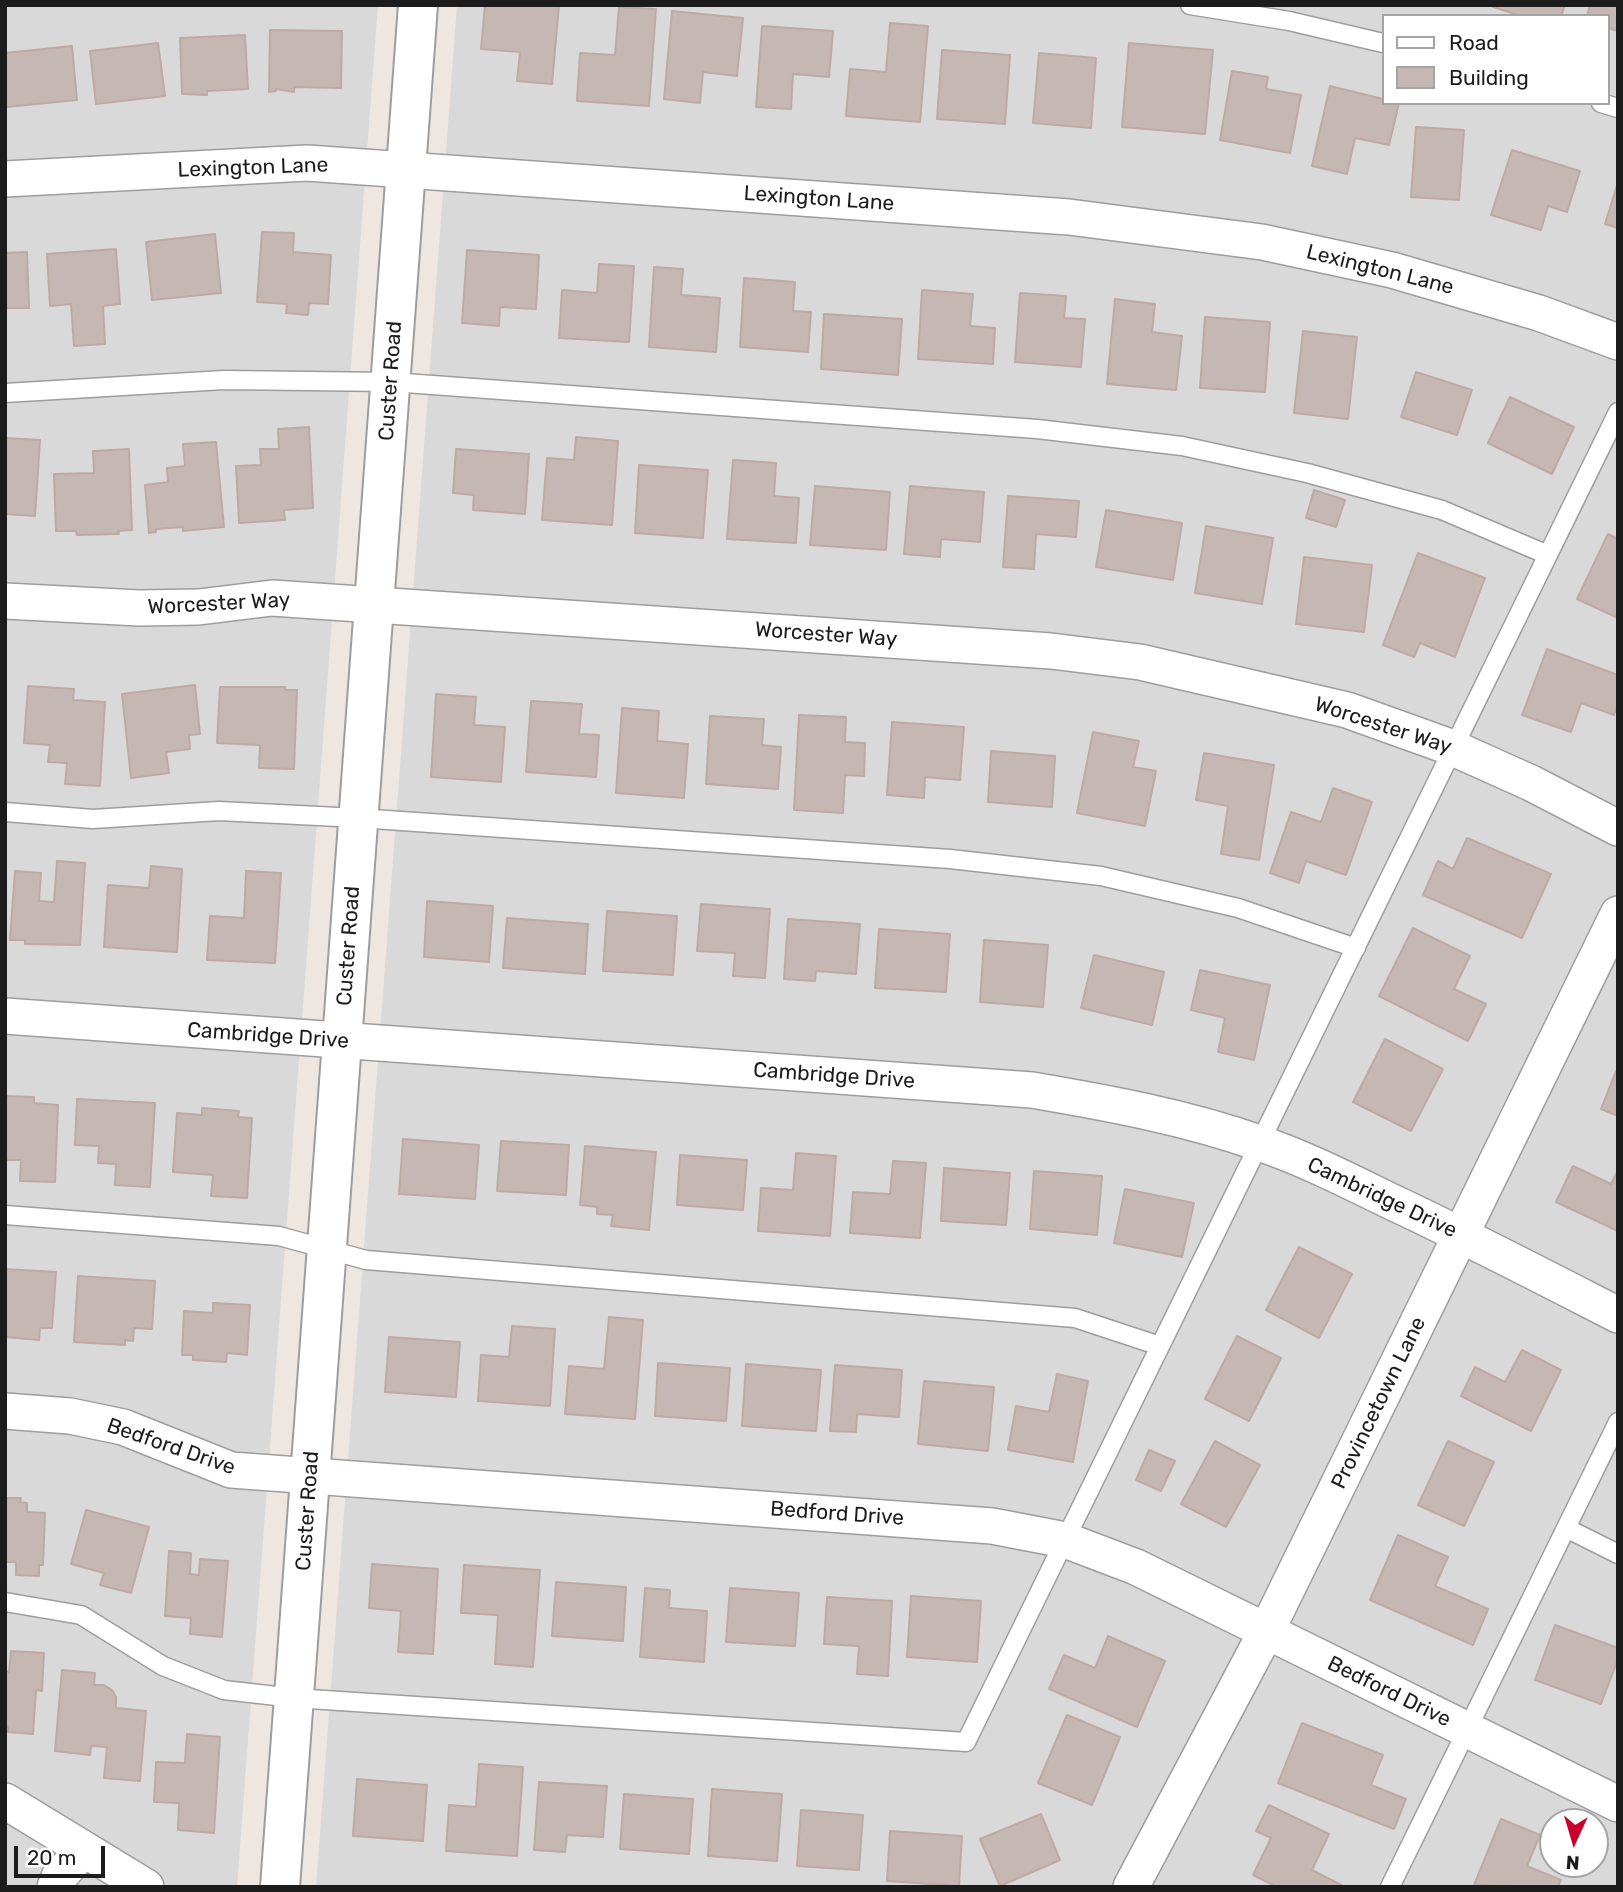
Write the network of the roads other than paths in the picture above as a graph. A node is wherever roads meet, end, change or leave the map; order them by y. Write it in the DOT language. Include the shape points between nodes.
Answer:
graph roads {
  1 [pos="418,5"];
  2 [pos="1190,5"];
  3 [pos="1382,43"];
  4 [pos="406,170"];
  5 [pos="5,179"];
  6 [pos="1618,342"];
  7 [pos="391,382"];
  8 [pos="5,393"];
  9 [pos="1618,412"];
  10 [pos="1548,555"];
  11 [pos="5,601"];
  12 [pos="374,604"];
  13 [pos="1453,748"];
  14 [pos="5,812"];
  15 [pos="358,818"];
  16 [pos="1618,828"];
  17 [pos="1618,914"];
  18 [pos="1356,948"];
  19 [pos="5,1016"];
  20 [pos="342,1042"];
  21 [pos="1260,1143"];
  22 [pos="5,1215"];
  23 [pos="1461,1235"];
  24 [pos="327,1248"];
  25 [pos="1618,1315"];
  26 [pos="1160,1346"];
  27 [pos="5,1411"];
  28 [pos="1618,1422"];
  29 [pos="310,1476"];
  30 [pos="1566,1528"];
  31 [pos="1065,1540"];
  32 [pos="1618,1554"];
  33 [pos="5,1602"];
  34 [pos="1266,1632"];
  35 [pos="294,1698"];
  36 [pos="1467,1730"];
  37 [pos="5,1801"];
  38 [pos="1618,1804"];
  39 [pos="83,1850"];
  40 [pos="55,1887"];
  41 [pos="146,1887"];
  42 [pos="280,1887"];
  43 [pos="1131,1887"];
  44 [pos="1390,1887"];
  1 -- 4 [label="street, Custer Road"];
  2 -- 3 [label="lane"];
  4 -- 5 [label="street, Lexington Lane" via="307,163"];
  4 -- 6 [label="street, Lexington Lane" via="1069,217 1262,242 1392,271 1539,313"];
  4 -- 7 [label="street, Custer Road"];
  7 -- 8 [label="lane" via="224,380"];
  7 -- 10 [label="lane" via="1037,429 1182,446 1307,473 1442,510"];
  7 -- 12 [label="street, Custer Road"];
  9 -- 10 [label="lane"];
  10 -- 13 [label="lane"];
  11 -- 12 [label="street, Worcester Way" via="139,608 200,607 272,598"];
  12 -- 13 [label="street, Worcester Way" via="1037,650 1127,661 1347,710"];
  12 -- 15 [label="street, Custer Road"];
  13 -- 16 [label="street, Worcester Way"];
  13 -- 18 [label="lane"];
  14 -- 15 [label="lane" via="93,819 219,811"];
  15 -- 18 [label="lane" via="950,859 1101,877 1238,908"];
  15 -- 20 [label="street, Custer Road"];
  17 -- 23 [label="street, Provincetown Lane"];
  18 -- 21 [label="lane"];
  19 -- 20 [label="street, Cambridge Drive"];
  20 -- 21 [label="street, Cambridge Drive" via="1032,1090 1196,1124"];
  20 -- 24 [label="street, Custer Road"];
  21 -- 23 [label="street, Cambridge Drive"];
  21 -- 26 [label="lane"];
  22 -- 24 [label="lane" via="279,1236"];
  23 -- 25 [label="street, Cambridge Drive"];
  23 -- 34 [label="street, Provincetown Lane"];
  24 -- 26 [label="lane" via="366,1259 1075,1318"];
  24 -- 29 [label="street, Custer Road"];
  26 -- 31 [label="lane"];
  27 -- 29 [label="street, Bedford Drive" via="70,1416 123,1427 231,1470"];
  28 -- 30 [label="lane"];
  29 -- 31 [label="street, Bedford Drive" via="992,1526"];
  29 -- 35 [label="street, Custer Road"];
  30 -- 32 [label="lane"];
  30 -- 36 [label="lane"];
  31 -- 34 [label="street, Bedford Drive" via="1136,1567"];
  31 -- 35 [label="lane" via="966,1742"];
  33 -- 35 [label="lane" via="81,1615 163,1666 224,1690"];
  34 -- 36 [label="street, Bedford Drive"];
  34 -- 43 [label="street, Provincetown Lane"];
  35 -- 42 [label="street, Custer Road"];
  36 -- 38 [label="street, Bedford Drive"];
  36 -- 44 [label="lane"];
  37 -- 39 [label="street"];
  39 -- 40 [label="street"];
  39 -- 41 [label="street"];
}
